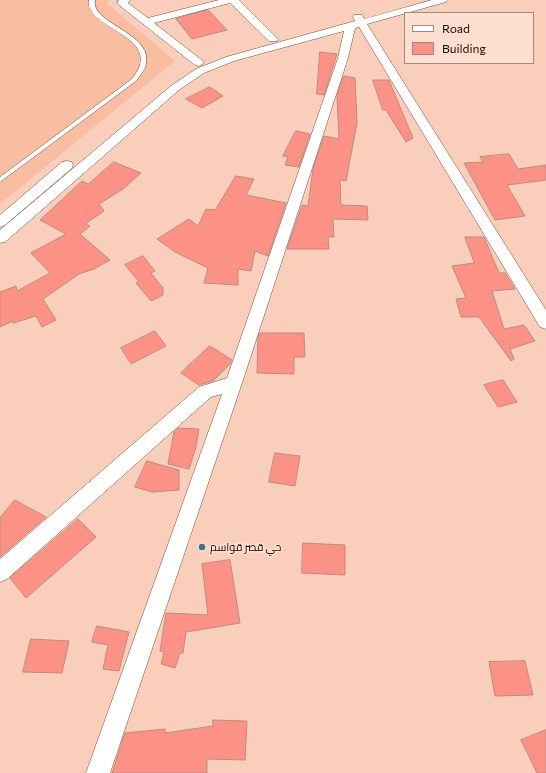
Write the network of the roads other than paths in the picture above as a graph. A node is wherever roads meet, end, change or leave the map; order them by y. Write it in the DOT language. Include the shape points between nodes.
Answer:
graph roads {
  1 [pos="92,0"];
  2 [pos="125,0"];
  3 [pos="232,0"];
  4 [pos="421,0"];
  5 [pos="443,0"];
  6 [pos="146,22"];
  7 [pos="357,22"];
  8 [pos="273,39"];
  9 [pos="199,63"];
  10 [pos="0,180"];
  11 [pos="0,222"];
  12 [pos="0,238"];
  13 [pos="546,324"];
  14 [pos="234,383"];
  15 [pos="0,572"];
  16 [pos="98,773"];
  1 -- 10 [label="lane" via="94,12 141,49 144,62 140,71 134,80"];
  2 -- 6 [label="street" via="122,3"];
  3 -- 6 [label="street"];
  3 -- 8 [label="street"];
  4 -- 7 [label="street"];
  5 -- 7 [label="street"];
  6 -- 9 [label="street"];
  7 -- 8 [label="street"];
  7 -- 12 [label="street" via="230,58 192,77 175,88"];
  7 -- 13 [label="street"];
  7 -- 14 [label="street"];
  8 -- 9 [label="street" via="223,53"];
  9 -- 11 [label="street" via="163,84"];
  14 -- 15 [label="street" via="205,392"];
  14 -- 16 [label="street"];
}
